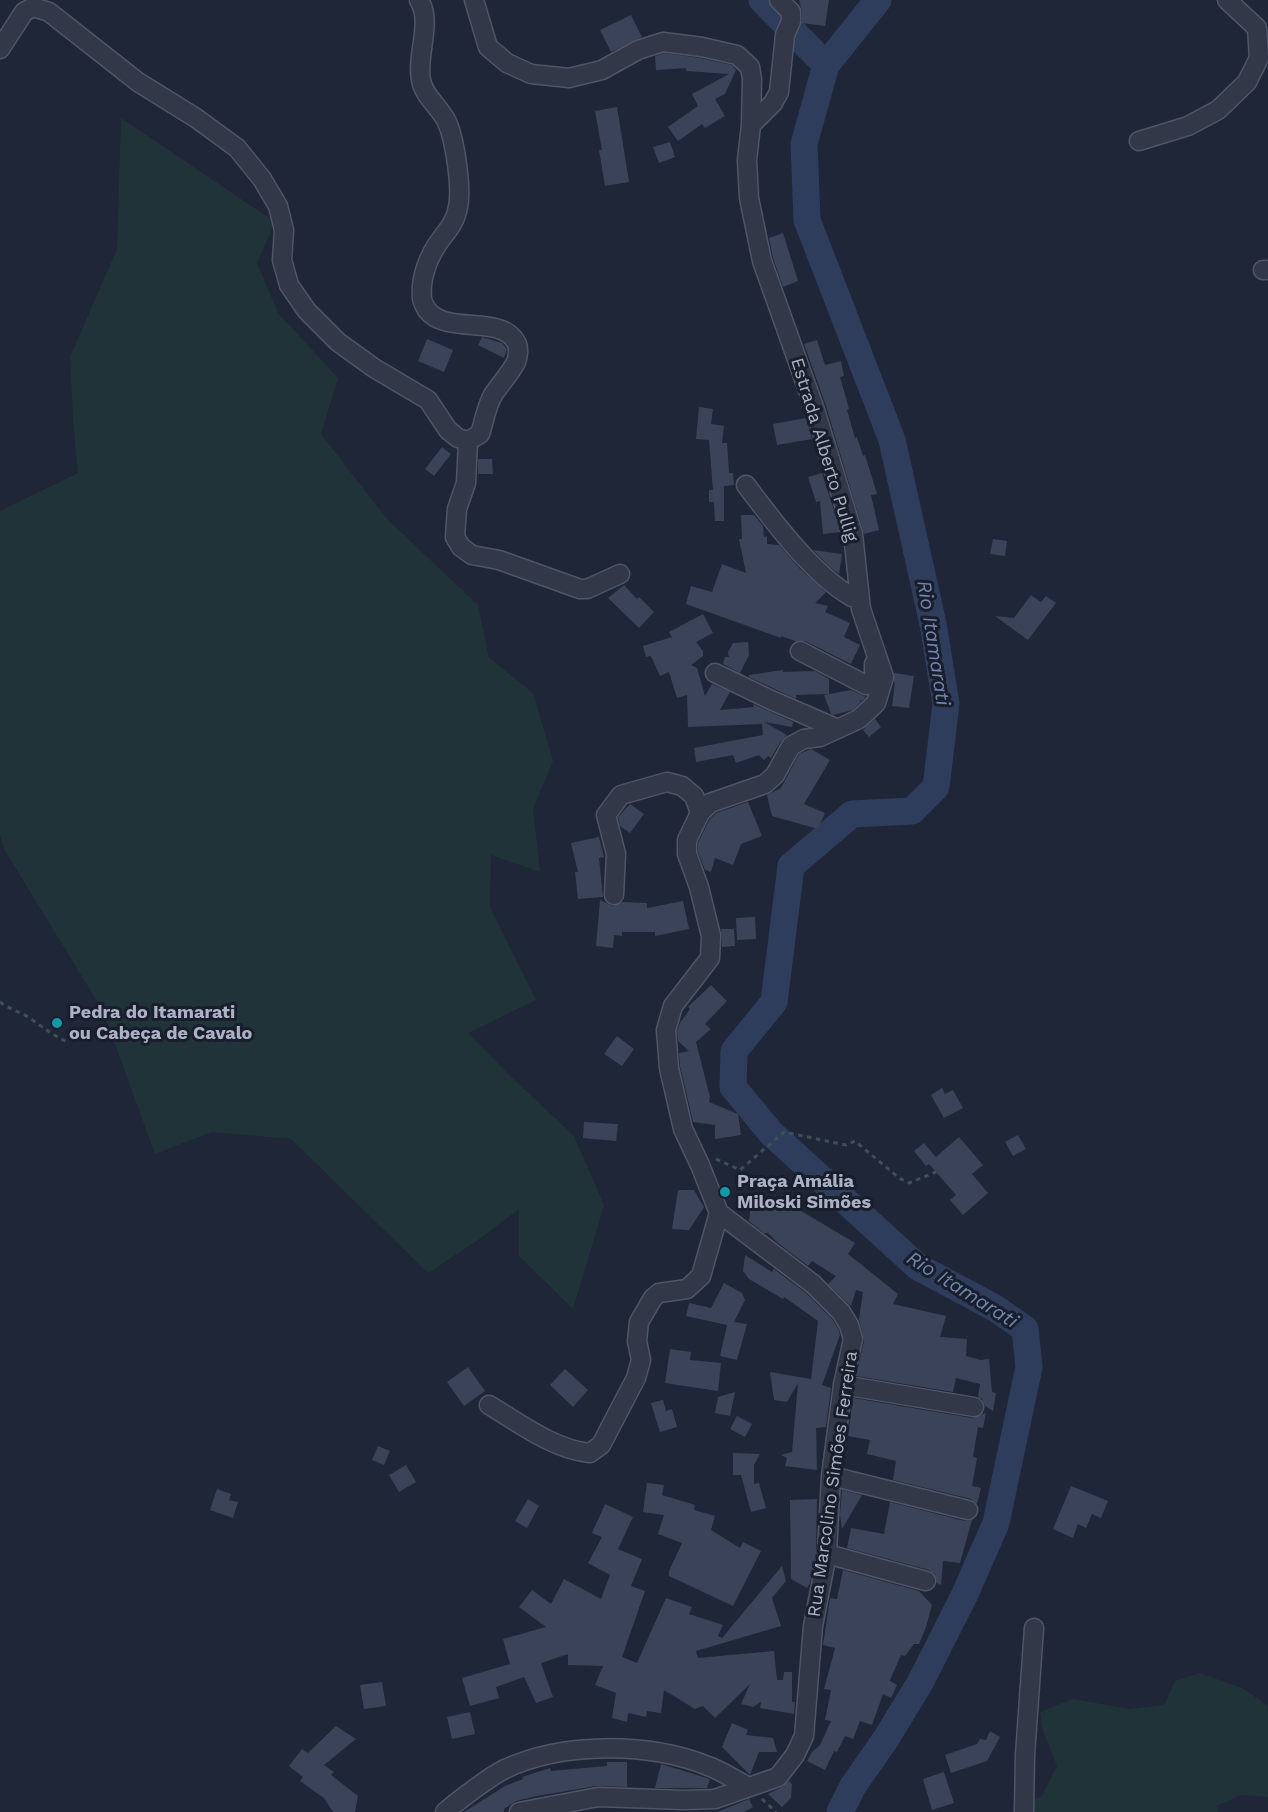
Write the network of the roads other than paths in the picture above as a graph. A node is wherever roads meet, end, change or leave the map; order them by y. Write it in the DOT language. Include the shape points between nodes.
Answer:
graph roads {
  1 [pos="419,0"];
  2 [pos="474,0"];
  3 [pos="779,0"];
  4 [pos="1227,0"];
  5 [pos="30,3"];
  6 [pos="1262,31"];
  7 [pos="0,49"];
  8 [pos="751,125"];
  9 [pos="1139,141"];
  10 [pos="468,441"];
  11 [pos="746,485"];
  12 [pos="854,534"];
  13 [pos="620,574"];
  14 [pos="852,597"];
  15 [pos="800,651"];
  16 [pos="715,673"];
  17 [pos="838,729"];
  18 [pos="700,813"];
  19 [pos="614,895"];
  20 [pos="719,1213"];
  21 [pos="843,1385"];
  22 [pos="489,1406"];
  23 [pos="974,1407"];
  24 [pos="831,1476"];
  25 [pos="968,1510"];
  26 [pos="827,1554"];
  27 [pos="926,1581"];
  28 [pos="1034,1628"];
  29 [pos="749,1787"];
  30 [pos="445,1812"];
  31 [pos="519,1812"];
  32 [pos="1024,1812"];
  1 -- 10 [label="street" via="425,22 421,82 447,121 460,187 451,227 431,255 423,277 421,301 439,320 498,329 518,346 517,360 491,398 480,434"];
  2 -- 8 [label="street, Estrada Alberto Pullig" via="488,47 507,63 531,74 569,78 602,70 638,50 663,42 738,55 750,67"];
  3 -- 8 [label="street" via="791,12 779,92"];
  4 -- 6 [label="street"];
  5 -- 7 [label="street"];
  5 -- 10 [label="street" via="49,12 138,82 237,148 278,206 284,230 282,260 289,285 307,311 338,342 428,400 448,430"];
  6 -- 9 [label="street" via="1259,58 1247,82 1218,110 1188,126"];
  8 -- 12 [label="street, Estrada Alberto Pullig" via="747,160 749,198 762,261"];
  10 -- 13 [label="street" via="466,483 457,509 455,537 461,547 472,555 499,560 580,590"];
  11 -- 14 [label="street" via="821,575"];
  12 -- 14 [label="street" via="848,569"];
  12 -- 17 [label="street, Estrada Alberto Pullig" via="861,609 884,677 876,704 859,719"];
  14 -- 15 [label="street" via="876,670 871,684 855,680"];
  16 -- 17 [label="street"];
  17 -- 18 [label="street, Estrada Alberto Pullig" via="791,746 776,775 765,784 710,804"];
  18 -- 19 [label="street" via="694,796 682,786 667,782 621,795 606,815 616,854"];
  18 -- 20 [label="street" via="687,840 687,854 711,936 710,958 673,1006 666,1030 669,1068 683,1129"];
  20 -- 21 [label="street, Rua Marcolino Simões Ferreira" via="813,1284 841,1312 853,1339"];
  20 -- 22 [label="street" via="701,1276 687,1289 658,1293 639,1322 640,1360 636,1377 601,1445 590,1453 577,1452 549,1441"];
  21 -- 23 [label="street"];
  21 -- 24 [label="street, Rua Marcolino Simões Ferreira"];
  24 -- 25 [label="street"];
  24 -- 26 [label="street, Rua Marcolino Simões Ferreira"];
  26 -- 27 [label="street"];
  26 -- 29 [label="street, Rua Marcolino Simões Ferreira" via="813,1626 804,1736 778,1777"];
  28 -- 32 [label="street"];
  29 -- 30 [label="street" via="709,1766 681,1757 646,1749 596,1748 540,1757 504,1770"];
  29 -- 31 [label="street, Rua Marcolino Simões Ferreira" via="715,1799 598,1797"];
}
